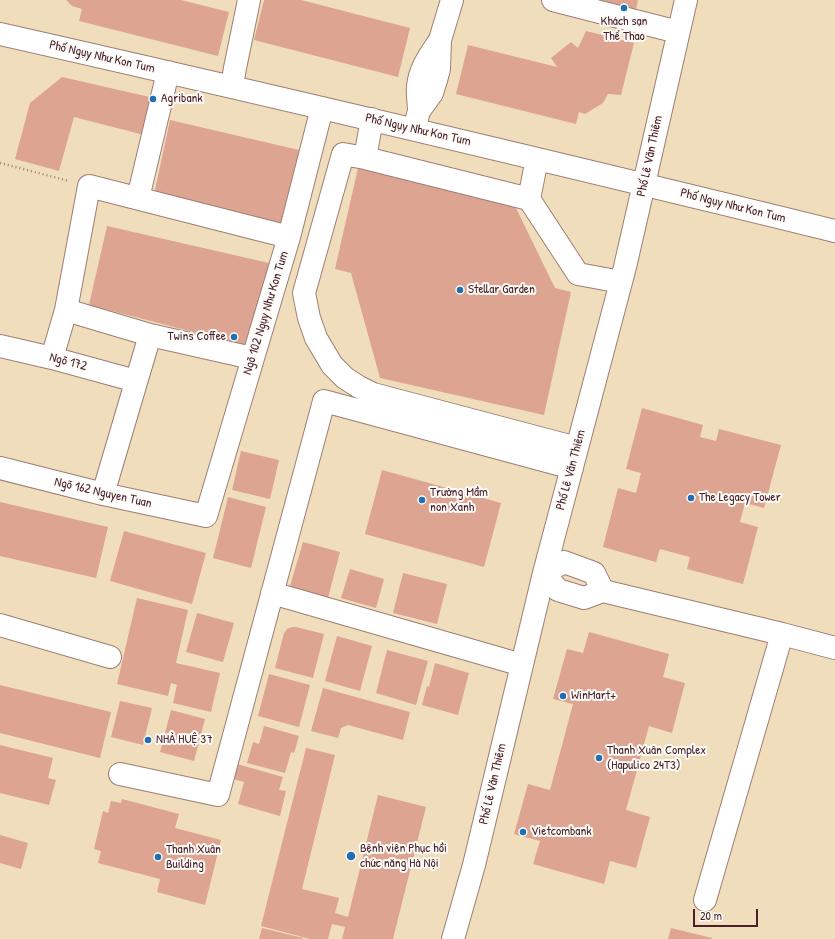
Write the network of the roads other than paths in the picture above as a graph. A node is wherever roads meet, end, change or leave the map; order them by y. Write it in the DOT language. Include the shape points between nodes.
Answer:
graph roads {
  1 [pos="249,0"];
  2 [pos="452,0"];
  3 [pos="553,0"];
  4 [pos="668,0"];
  5 [pos="682,17"];
  6 [pos="0,34"];
  7 [pos="168,72"];
  8 [pos="232,86"];
  9 [pos="322,108"];
  10 [pos="372,120"];
  11 [pos="416,120"];
  12 [pos="365,158"];
  13 [pos="537,159"];
  14 [pos="644,184"];
  15 [pos="138,198"];
  16 [pos="528,199"];
  17 [pos="835,231"];
  18 [pos="289,237"];
  19 [pos="621,282"];
  20 [pos="66,310"];
  21 [pos="150,335"];
  22 [pos="0,346"];
  23 [pos="52,358"];
  24 [pos="252,358"];
  25 [pos="136,381"];
  26 [pos="575,458"];
  27 [pos="0,468"];
  28 [pos="103,494"];
  29 [pos="206,516"];
  30 [pos="544,573"];
  31 [pos="272,593"];
  32 [pos="0,625"];
  33 [pos="782,634"];
  34 [pos="835,648"];
  35 [pos="110,657"];
  36 [pos="522,665"];
  37 [pos="120,774"];
  38 [pos="705,900"];
  39 [pos="453,939"];
  1 -- 8 [label="street"];
  2 -- 11 [label="street" via="440,40 422,69"];
  3 -- 5 [label="street"];
  4 -- 5 [label="street"];
  5 -- 14 [label="street, Phố Lê Văn Thiêm"];
  6 -- 7 [label="street, Phố Ngụy Như Kon Tum"];
  7 -- 8 [label="street, Phố Ngụy Như Kon Tum"];
  7 -- 15 [label="street"];
  8 -- 9 [label="street, Phố Ngụy Như Kon Tum"];
  9 -- 10 [label="street, Phố Ngụy Như Kon Tum"];
  9 -- 18 [label="street, Ngõ 102 Ngụy Như Kon Tum"];
  10 -- 11 [label="street, Phố Ngụy Như Kon Tum"];
  10 -- 12 [label="street"];
  11 -- 13 [label="street, Phố Ngụy Như Kon Tum"];
  12 -- 16 [label="street"];
  12 -- 26 [label="street" via="343,154 304,292 316,338 332,365 359,388 373,394"];
  13 -- 14 [label="street, Phố Ngụy Như Kon Tum"];
  13 -- 16 [label="street"];
  14 -- 17 [label="street, Phố Ngụy Như Kon Tum"];
  14 -- 19 [label="street, Phố Lê Văn Thiêm"];
  15 -- 18 [label="street"];
  15 -- 20 [label="street" via="89,186"];
  16 -- 19 [label="street" via="578,274"];
  18 -- 24 [label="street, Ngõ 102 Ngụy Như Kon Tum"];
  19 -- 26 [label="street, Phố Lê Văn Thiêm"];
  20 -- 21 [label="street"];
  20 -- 23 [label="street"];
  21 -- 24 [label="street"];
  21 -- 25 [label="street"];
  22 -- 23 [label="street, Ngõ 172"];
  23 -- 25 [label="street, Ngõ 172"];
  24 -- 29 [label="street, Ngõ 102 Ngụy Như Kon Tum"];
  25 -- 28 [label="street"];
  26 -- 30 [label="street, Phố Lê Văn Thiêm"];
  26 -- 31 [label="street" via="324,401"];
  27 -- 28 [label="street, Ngõ 162 Nguyen Tuan"];
  28 -- 29 [label="street, Ngõ 162 Nguyen Tuan"];
  30 -- 33 [label="street" via="564,562 594,573 603,591"];
  30 -- 36 [label="street, Phố Lê Văn Thiêm"];
  31 -- 36 [label="street"];
  31 -- 37 [label="street" via="218,795"];
  32 -- 35 [label="street"];
  33 -- 34 [label="street"];
  33 -- 38 [label="street"];
  36 -- 39 [label="street, Phố Lê Văn Thiêm" via="474,865"];
}
